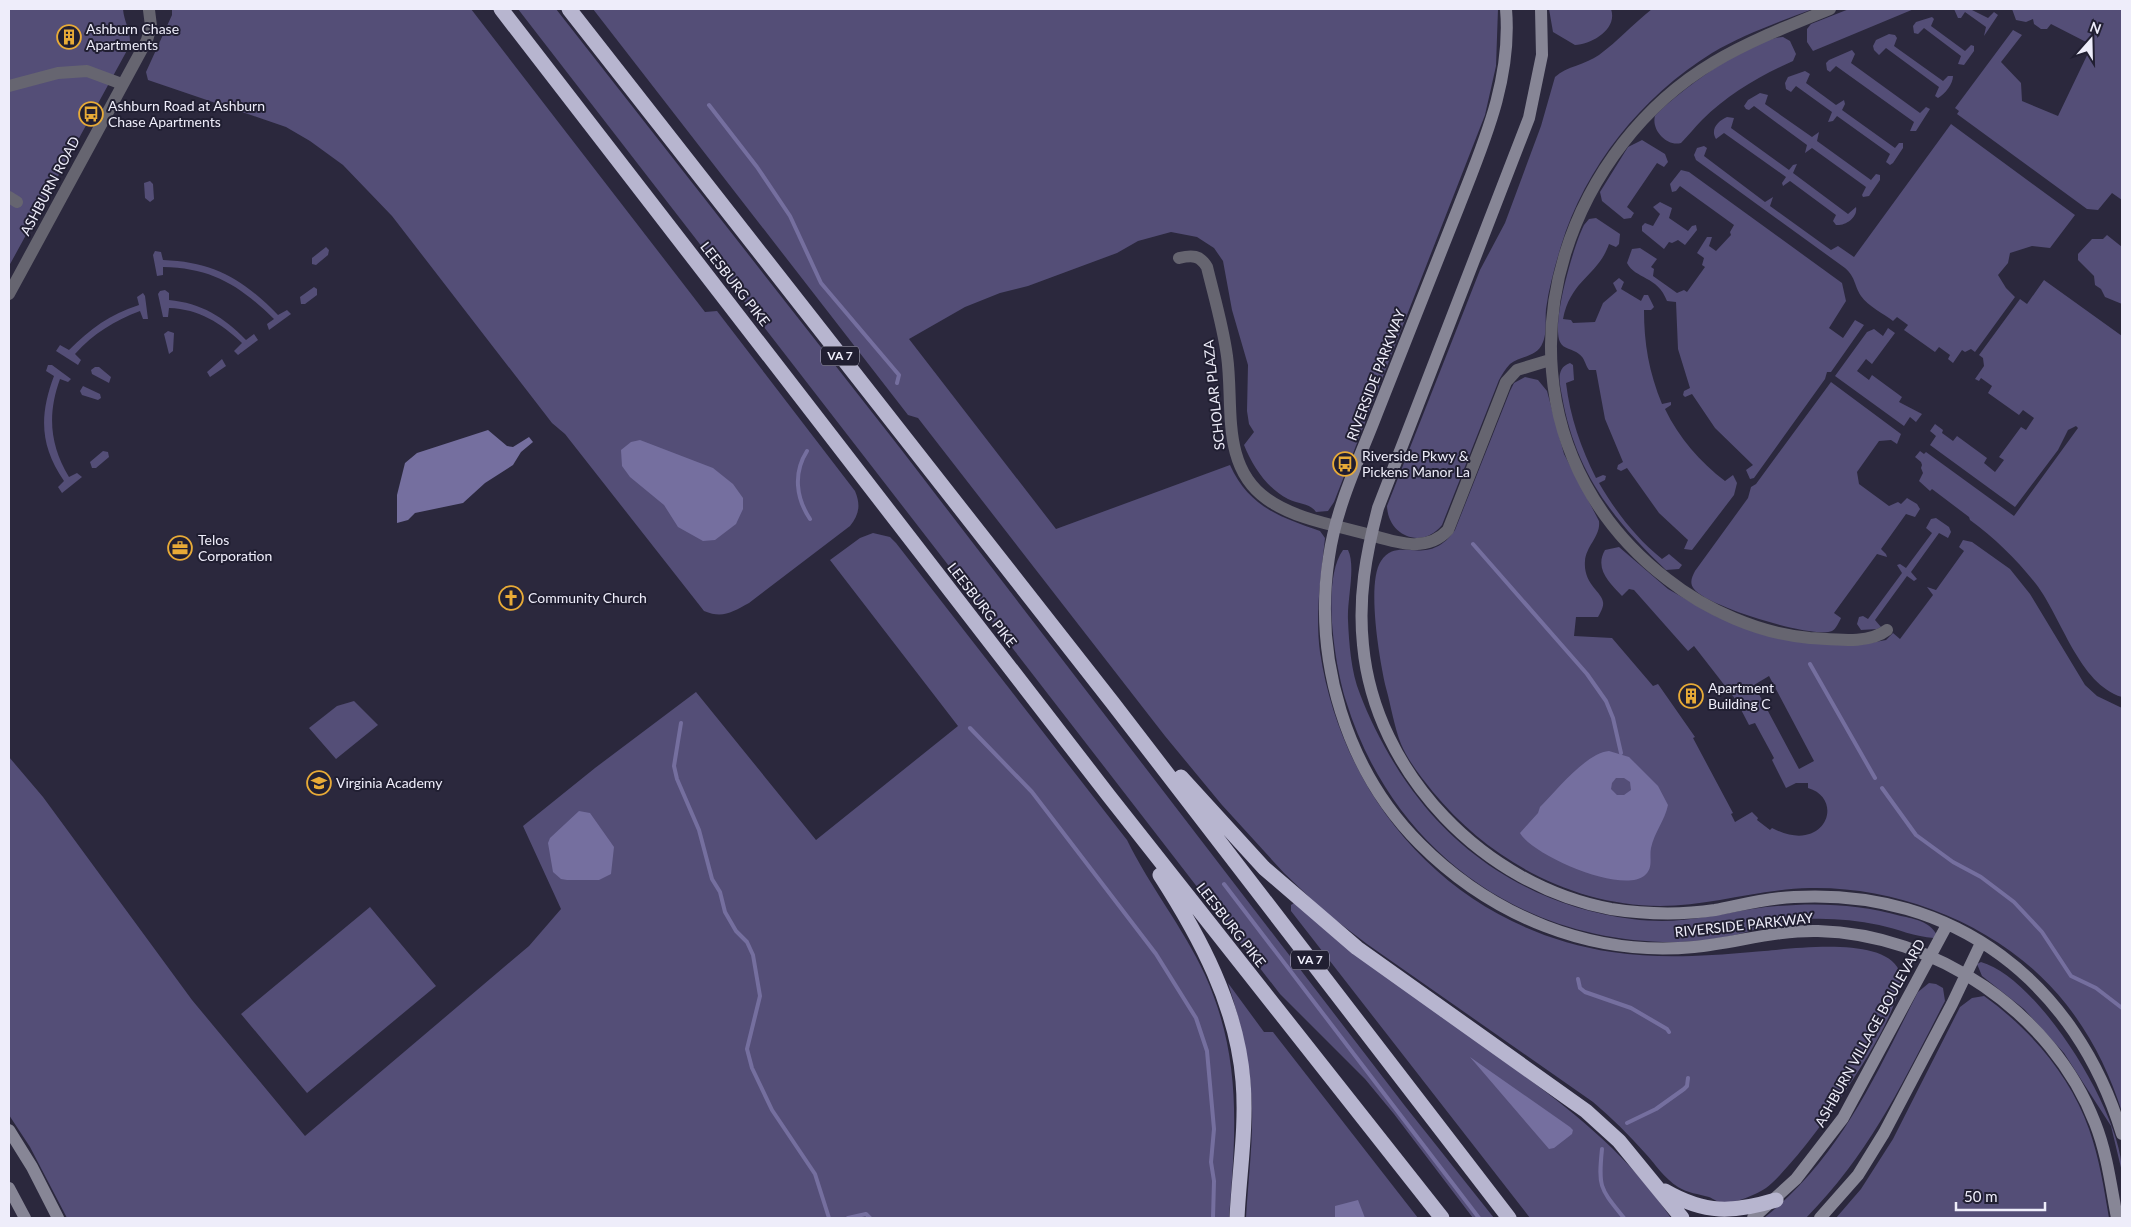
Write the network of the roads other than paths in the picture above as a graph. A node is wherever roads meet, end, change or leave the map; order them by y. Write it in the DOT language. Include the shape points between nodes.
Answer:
graph roads {
  1 [pos="497,9"];
  2 [pos="500,9"];
  3 [pos="569,9"];
  4 [pos="1506,9"];
  5 [pos="1541,9"];
  6 [pos="1830,9"];
  7 [pos="149,10"];
  8 [pos="514,26"];
  9 [pos="122,84"];
  10 [pos="9,86"];
  11 [pos="1179,258"];
  12 [pos="9,294"];
  13 [pos="1550,360"];
  14 [pos="1336,526"];
  15 [pos="1371,536"];
  16 [pos="1887,630"];
  17 [pos="1112,702"];
  18 [pos="1109,796"];
  19 [pos="1947,924"];
  20 [pos="1981,943"];
  21 [pos="1931,957"];
  22 [pos="1967,974"];
  23 [pos="9,1130"];
  24 [pos="2122,1134"];
  25 [pos="1658,1187"];
  26 [pos="9,1188"];
  27 [pos="1776,1200"];
  28 [pos="25,1218"];
  29 [pos="58,1218"];
  30 [pos="1237,1218"];
  31 [pos="1442,1218"];
  32 [pos="1509,1218"];
  33 [pos="1682,1218"];
  34 [pos="1753,1218"];
  35 [pos="1820,1218"];
  36 [pos="2117,1218"];
  1 -- 8 [label="highway"];
  2 -- 8 [label="highway, LEESBURG PIKE"];
  3 -- 17 [label="highway, VA 7"];
  4 -- 14 [label="main road, RIVERSIDE PARKWAY" via="1503,75 1485,138 1346,492"];
  5 -- 15 [label="main road, RIVERSIDE PARKWAY" via="1542,55 1529,118 1378,508"];
  6 -- 13 [label="street" via="1757,38 1700,70 1672,92 1624,141 1573,230 1554,301"];
  7 -- 9 [label="street, ASHBURN ROAD" via="151,26 147,40"];
  8 -- 18 [label="highway, LEESBURG PIKE"];
  9 -- 10 [label="street" via="87,71 58,73"];
  9 -- 12 [label="street, ASHBURN ROAD"];
  11 -- 14 [label="street, SCHOLAR PLAZA" via="1199,257 1207,267 1227,353 1231,437 1238,462 1257,490 1272,502"];
  13 -- 15 [label="street" via="1516,370 1506,382 1448,530 1443,535 1436,541 1418,545"];
  13 -- 16 [label="street" via="1562,428 1581,477 1614,529 1651,567 1711,607 1778,632 1834,639 1863,638 1880,635"];
  14 -- 15 [label="street"];
  14 -- 21 [label="main road, RIVERSIDE PARKWAY" via="1329,556 1326,631 1329,661 1347,729 1366,770 1397,818 1459,879 1513,913 1567,934 1602,943 1678,949 1775,934 1819,931 1887,941"];
  15 -- 19 [label="main road, RIVERSIDE PARKWAY" via="1362,582 1362,637 1377,707 1400,758 1423,792 1452,826 1497,863 1554,892 1610,908 1683,913 1769,899 1838,897 1880,902"];
  17 -- 25 [label="highway" via="1264,868 1357,948 1586,1112 1618,1141"];
  17 -- 32 [label="highway, VA 7"];
  18 -- 30 [label="highway" via="1181,908 1220,982 1243,1081"];
  18 -- 31 [label="highway, LEESBURG PIKE"];
  19 -- 20 [label="main road, RIVERSIDE PARKWAY"];
  19 -- 21 [label="main road, ASHBURN VILLAGE BOULEVARD"];
  20 -- 22 [label="main road"];
  20 -- 24 [label="main road, RIVERSIDE PARKWAY" via="2016,965 2076,1031 2097,1067"];
  21 -- 22 [label="main road, RIVERSIDE PARKWAY"];
  21 -- 27 [label="main road, ASHBURN VILLAGE BOULEVARD" via="1843,1118 1812,1160"];
  22 -- 35 [label="main road" via="1884,1133 1858,1175"];
  22 -- 36 [label="main road, RIVERSIDE PARKWAY" via="2025,1020 2070,1075 2089,1107 2099,1133"];
  23 -- 29 [label="main road"];
  25 -- 27 [label="highway" via="1684,1202 1704,1208 1729,1210"];
  25 -- 33 [label="highway"];
  26 -- 28 [label="main road"];
  27 -- 34 [label="main road, ASHBURN VILLAGE BOULEVARD"];
}
